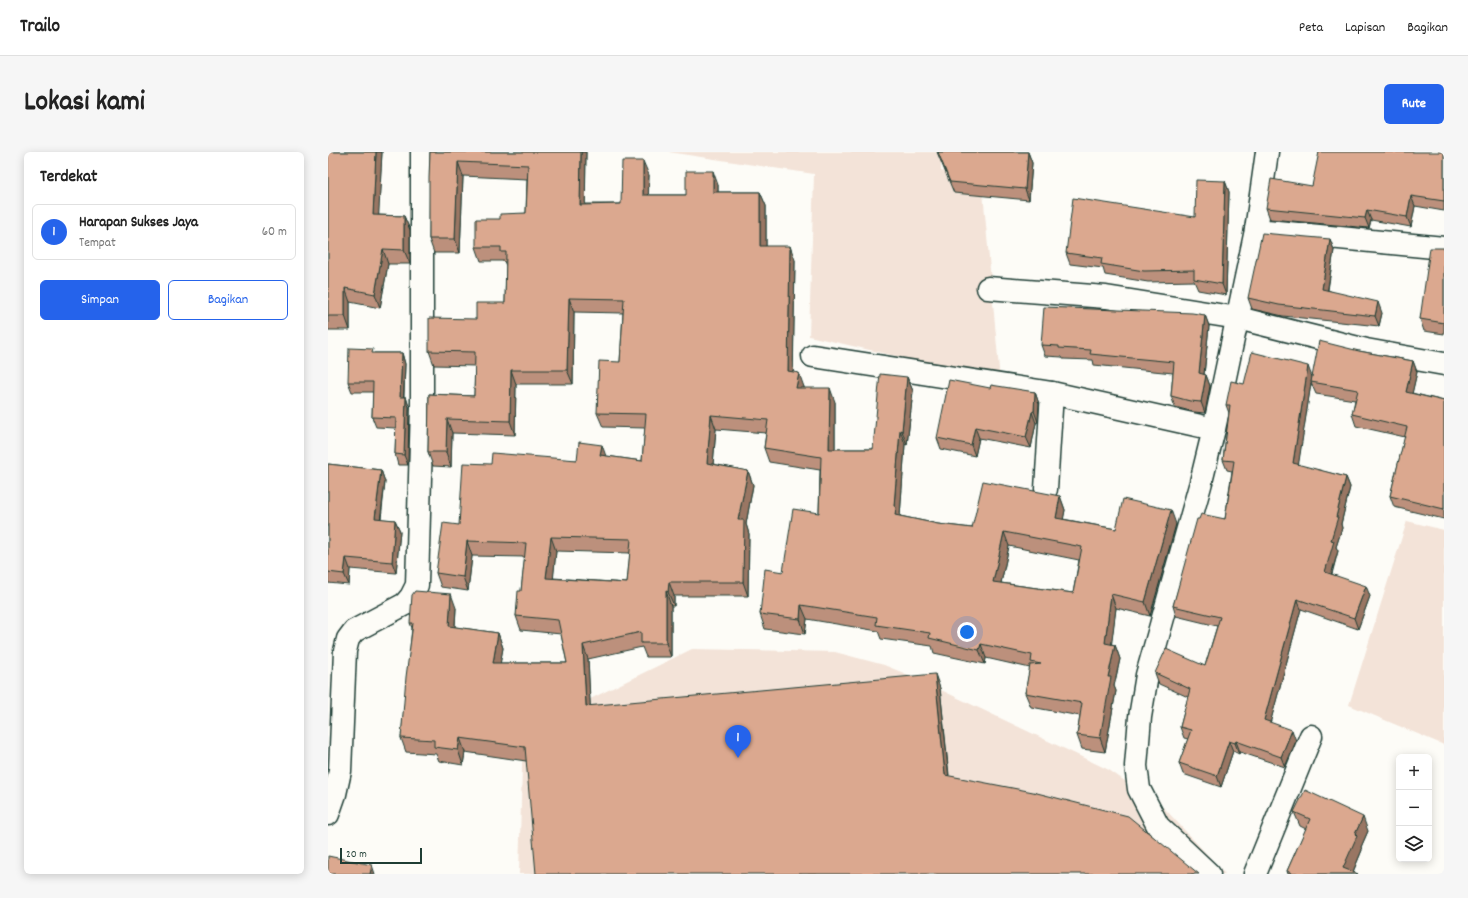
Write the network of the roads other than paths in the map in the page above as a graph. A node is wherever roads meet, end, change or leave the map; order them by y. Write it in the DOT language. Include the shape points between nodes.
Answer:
graph roads {
  1 [pos="422,152"];
  2 [pos="1267,152"];
  3 [pos="1256,230"];
  4 [pos="1444,248"];
  5 [pos="988,288"];
  6 [pos="1238,318"];
  7 [pos="813,356"];
  8 [pos="1444,364"];
  9 [pos="1052,393"];
  10 [pos="1214,429"];
  11 [pos="1046,489"];
  12 [pos="1310,736"];
  13 [pos="328,814"];
  14 [pos="1209,874"];
  15 [pos="1255,874"];
  1 -- 13 [label="street" via="422,406 417,585 404,604 354,631 348,639 345,651 340,771"];
  2 -- 3 [label="street"];
  3 -- 4 [label="street"];
  3 -- 6 [label="street"];
  5 -- 6 [label="street" via="1106,297"];
  6 -- 8 [label="street" via="1366,350"];
  6 -- 10 [label="street"];
  7 -- 9 [label="street"];
  9 -- 10 [label="street"];
  9 -- 11 [label="street"];
  10 -- 14 [label="street" via="1147,675 1136,766 1139,789 1158,826"];
  12 -- 15 [label="street"];
}
